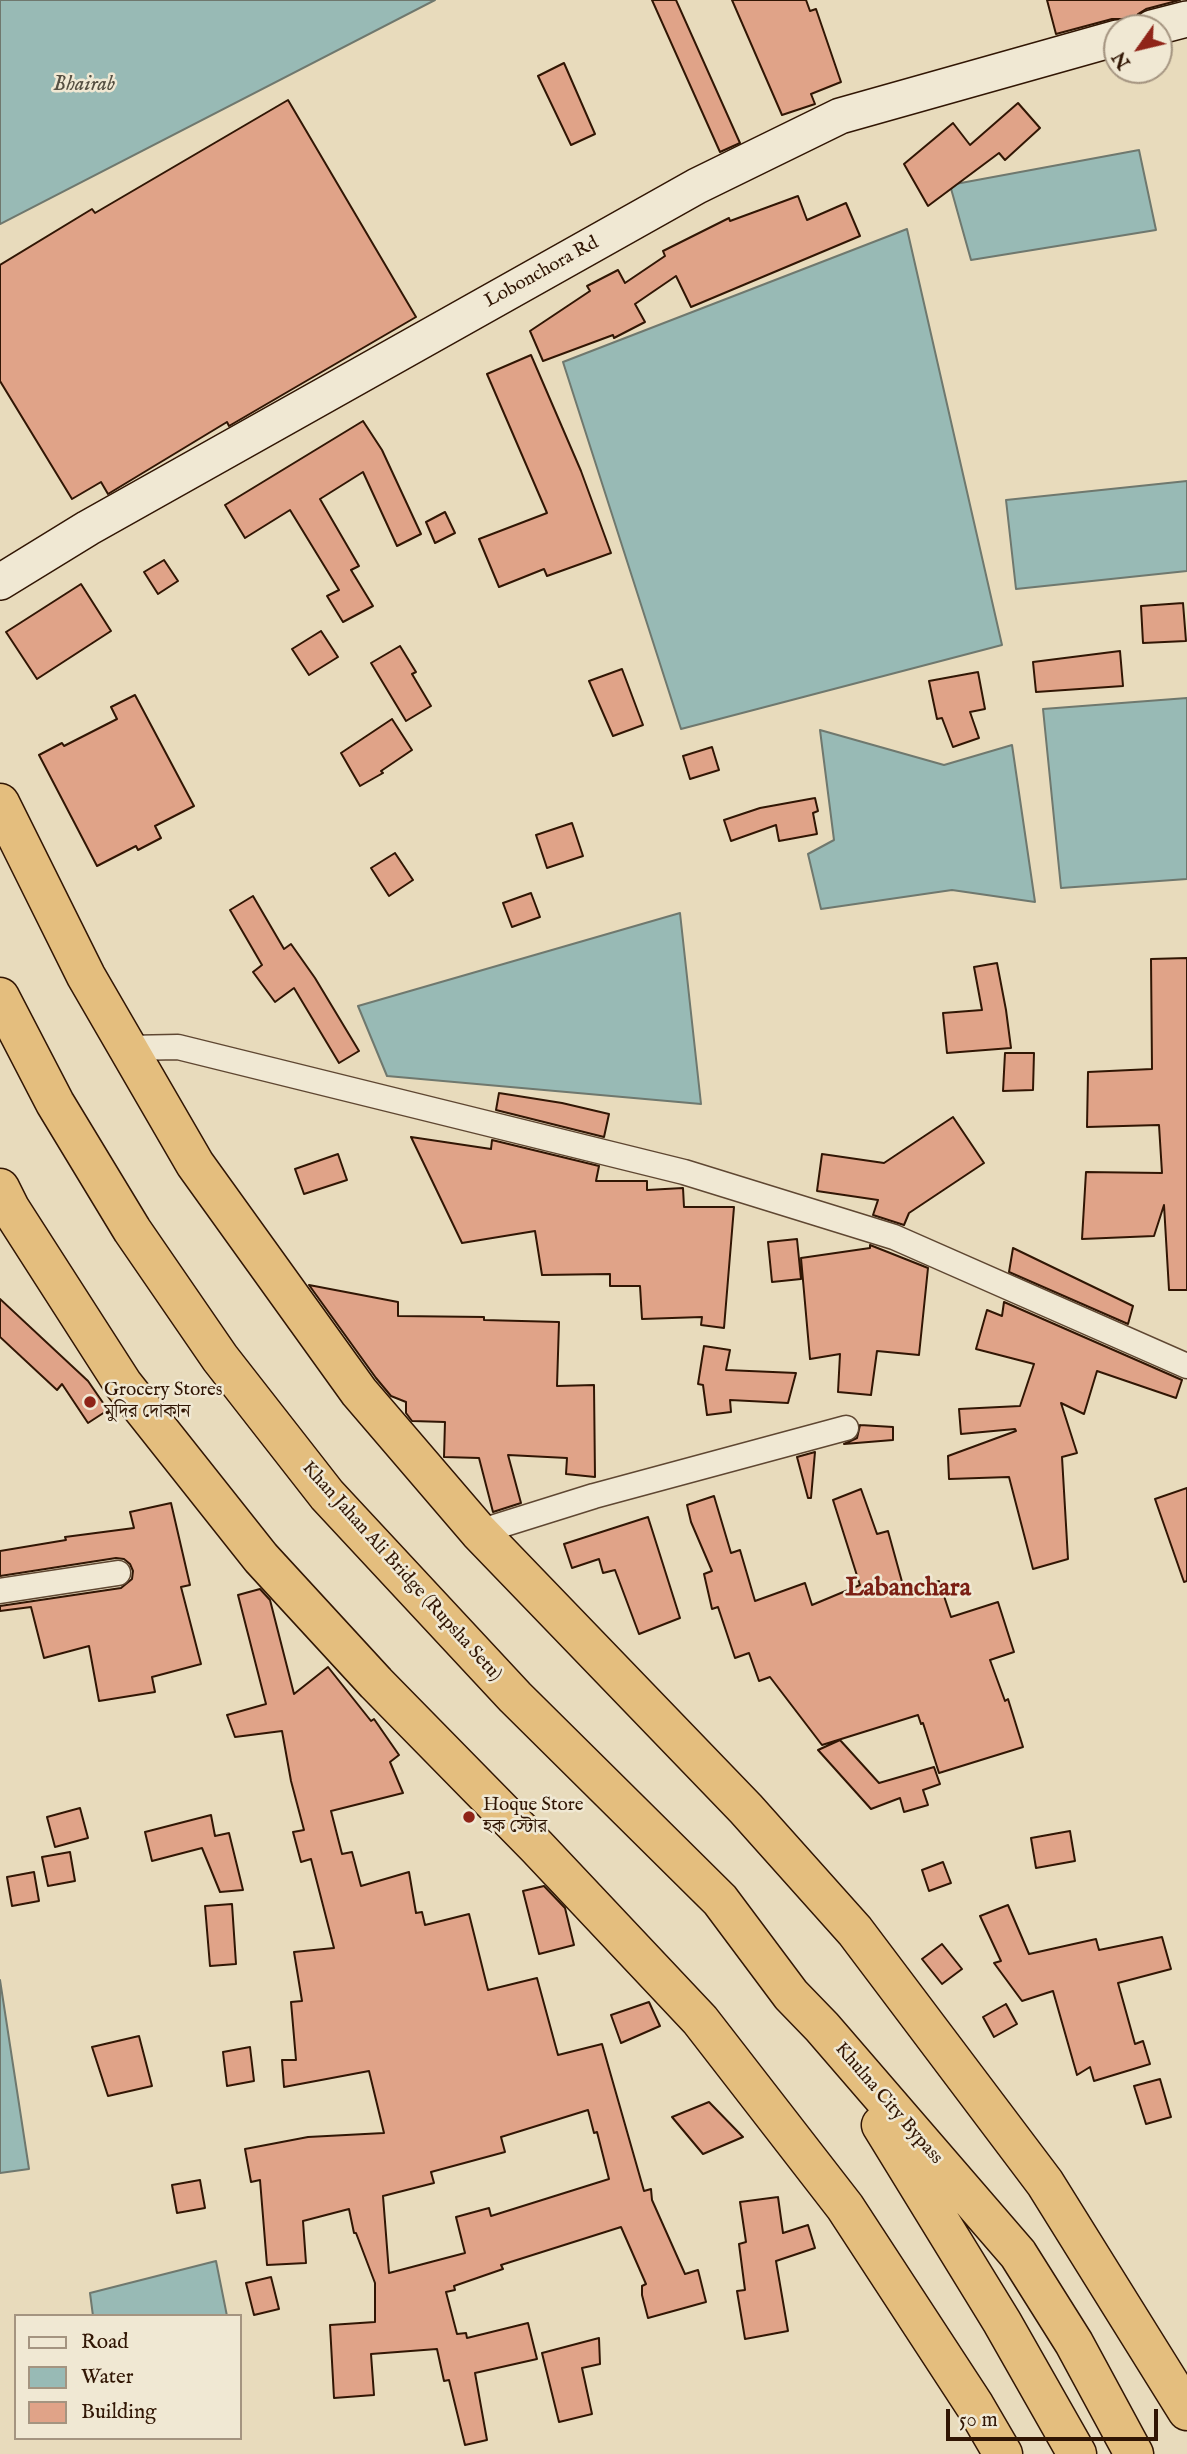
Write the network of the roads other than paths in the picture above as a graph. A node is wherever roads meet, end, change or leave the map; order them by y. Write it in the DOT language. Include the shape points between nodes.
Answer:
graph roads {
  1 [pos="1103,42"];
  2 [pos="0,582"];
  3 [pos="0,803"];
  4 [pos="0,997"];
  5 [pos="128,1048"];
  6 [pos="0,1188"];
  7 [pos="1187,1366"];
  8 [pos="846,1429"];
  9 [pos="479,1531"];
  10 [pos="118,1573"];
  11 [pos="0,1591"];
  12 [pos="822,2027"];
  13 [pos="1187,2411"];
  14 [pos="1003,2454"];
  15 [pos="1077,2454"];
  16 [pos="1134,2454"];
  1 -- 2 [label="street, Lobonchora Rd" via="828,121 662,205"];
  3 -- 5 [label="highway" via="86,976"];
  4 -- 12 [label="highway, Khan Jahan Ali Bridge (Rupsha Setu)" via="55,1103 132,1230 220,1358 327,1494 515,1698 720,1900 791,1995"];
  5 -- 7 [label="street" via="178,1047 684,1172 894,1237"];
  5 -- 9 [label="highway" via="195,1164 359,1392"];
  6 -- 14 [label="highway" via="123,1384 261,1558 700,2020 845,2207"];
  8 -- 9 [label="street"];
  9 -- 13 [label="highway" via="747,1809 855,1931 1045,2183"];
  10 -- 11 [label="street"];
  12 -- 15 [label="highway, Khulna City Bypass"];
  12 -- 16 [label="highway, Khulna City Bypass" via="1018,2254 1074,2343"];
}
